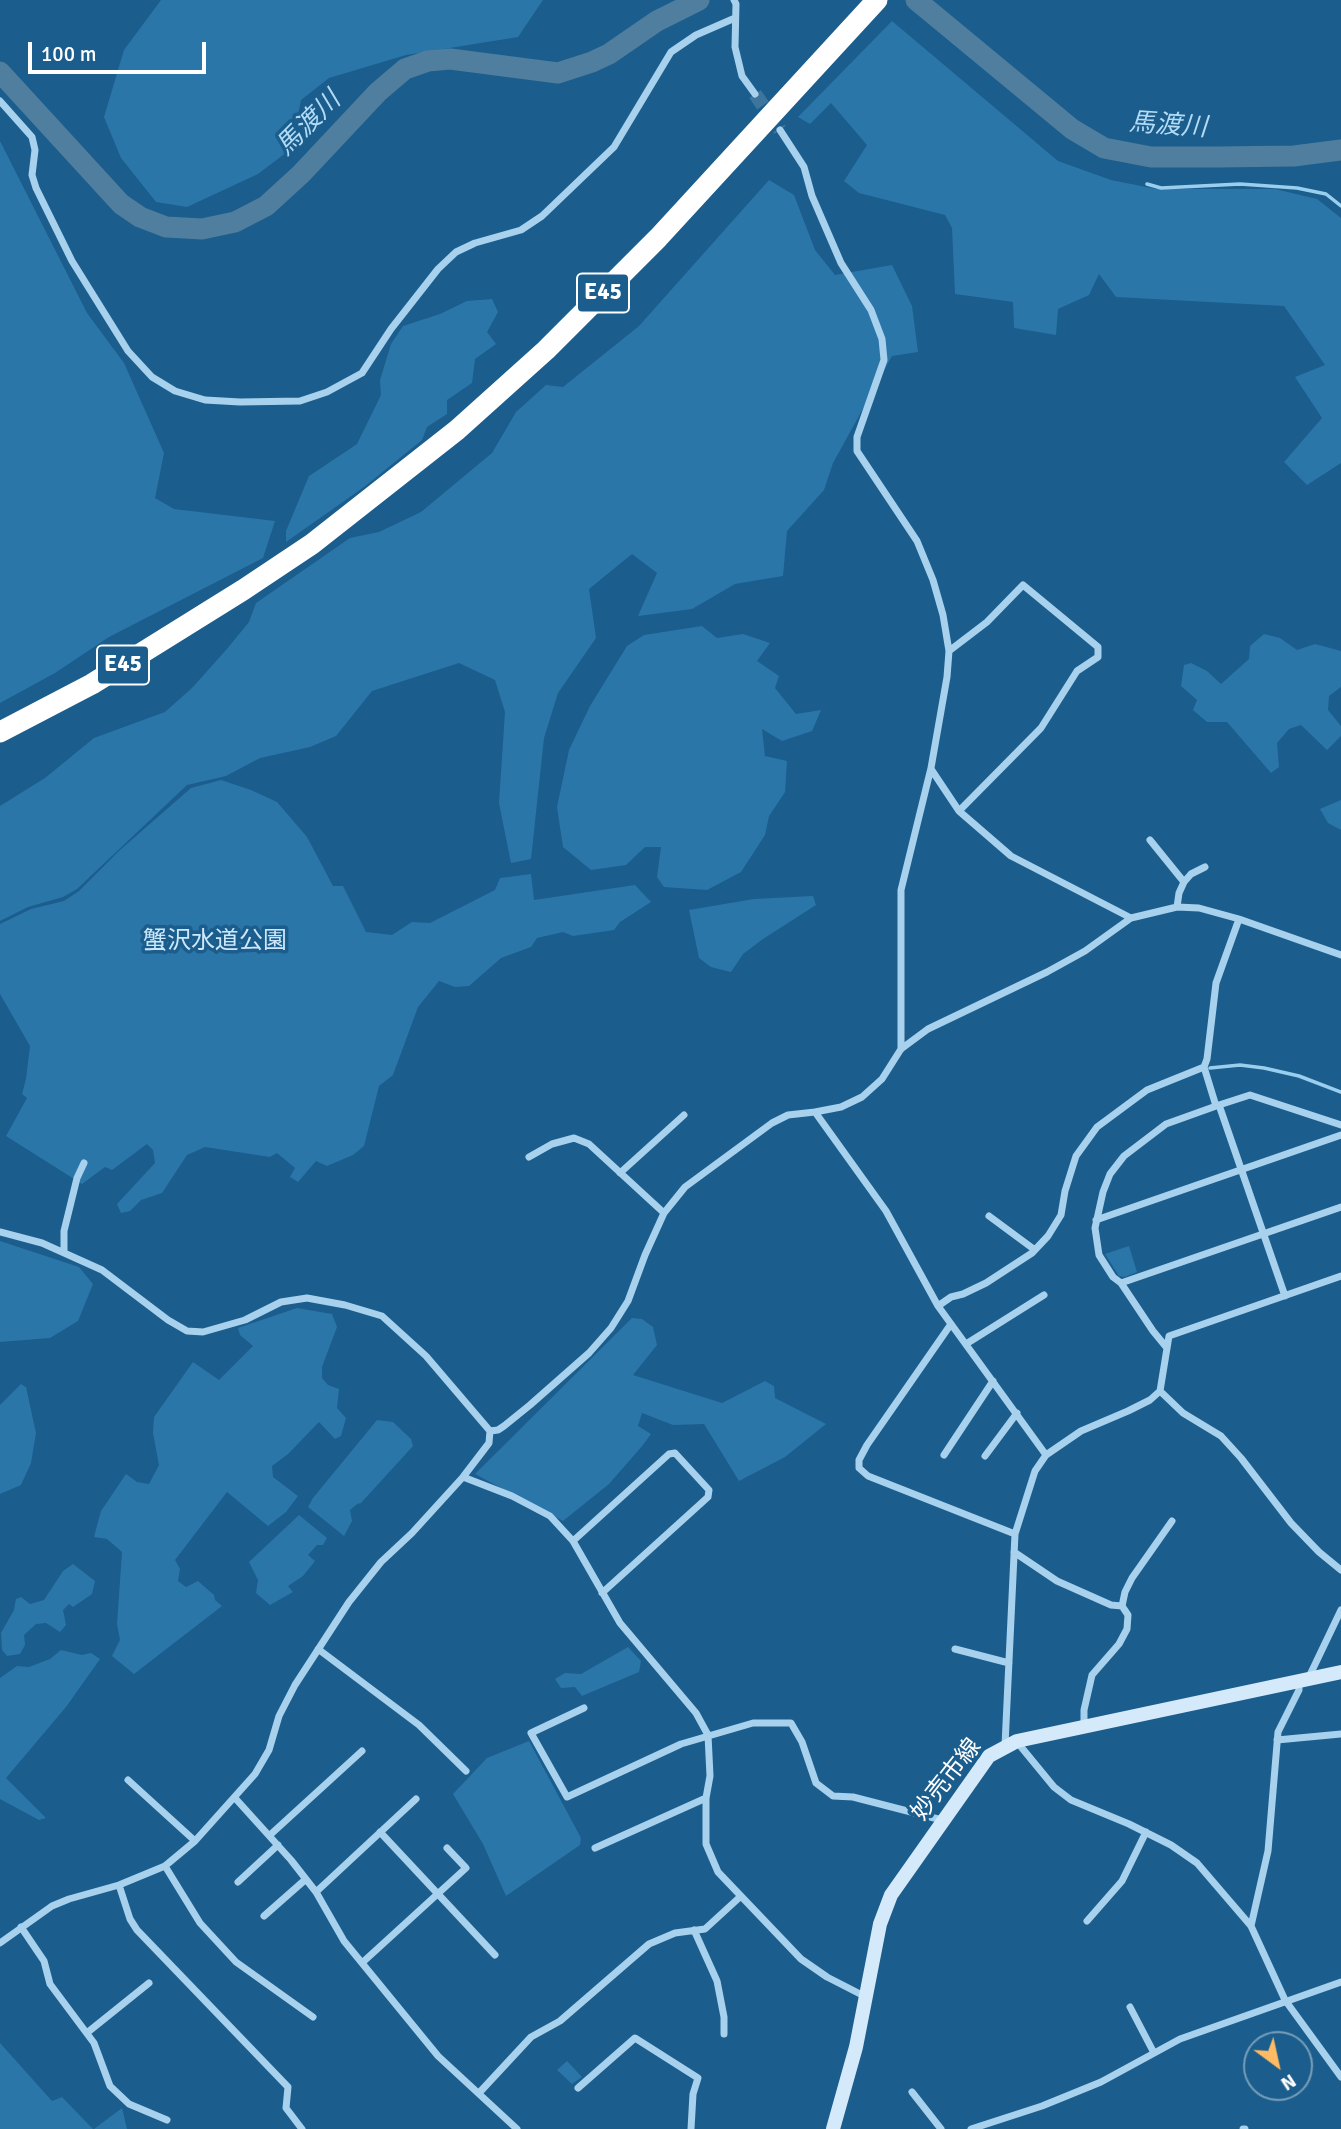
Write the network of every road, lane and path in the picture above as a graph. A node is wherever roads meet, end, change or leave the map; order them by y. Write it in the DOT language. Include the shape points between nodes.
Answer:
graph roads {
  1 [pos="734,0"];
  2 [pos="871,7"];
  3 [pos="735,18"];
  4 [pos="755,94"];
  5 [pos="0,101"];
  6 [pos="780,130"];
  7 [pos="949,651"];
  8 [pos="0,732"];
  9 [pos="931,768"];
  10 [pos="959,811"];
  11 [pos="1150,841"];
  12 [pos="1205,867"];
  13 [pos="1184,882"];
  14 [pos="1177,907"];
  15 [pos="1131,918"];
  16 [pos="1239,919"];
  17 [pos="1341,956"];
  18 [pos="901,1049"];
  19 [pos="1204,1067"];
  20 [pos="1218,1105"];
  21 [pos="815,1112"];
  22 [pos="684,1115"];
  23 [pos="1341,1125"];
  24 [pos="1341,1135"];
  25 [pos="529,1157"];
  26 [pos="84,1163"];
  27 [pos="1242,1170"];
  28 [pos="620,1173"];
  29 [pos="1341,1207"];
  30 [pos="664,1213"];
  31 [pos="989,1216"];
  32 [pos="1096,1220"];
  33 [pos="0,1232"];
  34 [pos="1264,1234"];
  35 [pos="1035,1250"];
  36 [pos="64,1252"];
  37 [pos="1341,1276"];
  38 [pos="1121,1283"];
  39 [pos="1044,1295"];
  40 [pos="1285,1296"];
  41 [pos="938,1306"];
  42 [pos="951,1324"];
  43 [pos="966,1344"];
  44 [pos="1167,1348"];
  45 [pos="993,1381"];
  46 [pos="1160,1391"];
  47 [pos="1017,1413"];
  48 [pos="490,1431"];
  49 [pos="944,1455"];
  50 [pos="1046,1455"];
  51 [pos="985,1456"];
  52 [pos="463,1477"];
  53 [pos="1172,1521"];
  54 [pos="1015,1534"];
  55 [pos="573,1541"];
  56 [pos="1014,1552"];
  57 [pos="1341,1570"];
  58 [pos="602,1593"];
  59 [pos="1122,1606"];
  60 [pos="1341,1610"];
  61 [pos="318,1649"];
  62 [pos="955,1650"];
  63 [pos="1009,1663"];
  64 [pos="1341,1672"];
  65 [pos="1303,1680"];
  66 [pos="584,1707"];
  67 [pos="1084,1727"];
  68 [pos="1341,1734"];
  69 [pos="708,1735"];
  70 [pos="1277,1740"];
  71 [pos="1011,1743"];
  72 [pos="362,1751"];
  73 [pos="466,1771"];
  74 [pos="128,1780"];
  75 [pos="235,1798"];
  76 [pos="706,1798"];
  77 [pos="416,1799"];
  78 [pos="942,1820"];
  79 [pos="380,1832"];
  80 [pos="1146,1832"];
  81 [pos="270,1835"];
  82 [pos="195,1841"];
  83 [pos="278,1845"];
  84 [pos="595,1847"];
  85 [pos="447,1848"];
  86 [pos="165,1867"];
  87 [pos="306,1880"];
  88 [pos="238,1882"];
  89 [pos="119,1885"];
  90 [pos="316,1892"];
  91 [pos="438,1894"];
  92 [pos="741,1896"];
  93 [pos="264,1916"];
  94 [pos="1087,1920"];
  95 [pos="1251,1926"];
  96 [pos="21,1927"];
  97 [pos="694,1930"];
  98 [pos="0,1942"];
  99 [pos="495,1955"];
  100 [pos="363,1962"];
  101 [pos="1341,1982"];
  102 [pos="149,1983"];
  103 [pos="866,1997"];
  104 [pos="1285,2000"];
  105 [pos="1130,2007"];
  106 [pos="313,2017"];
  107 [pos="88,2032"];
  108 [pos="724,2034"];
  109 [pos="1154,2053"];
  110 [pos="1341,2077"];
  111 [pos="578,2088"];
  112 [pos="912,2092"];
  113 [pos="479,2093"];
  114 [pos="167,2120"];
  115 [pos="302,2129"];
  116 [pos="517,2129"];
  117 [pos="691,2129"];
  118 [pos="833,2129"];
  119 [pos="941,2129"];
  120 [pos="971,2129"];
  1 -- 3 [label="street"];
  2 -- 8 [label="highway, E45" via="658,237 546,350 457,430 312,544 243,590 92,684"];
  3 -- 4 [label="street" via="742,76"];
  3 -- 5 [label="street" via="696,34 671,52 614,147 542,216 521,230 456,252 391,329 362,373 300,401 205,400 152,377 128,351 72,261 36,188 32,137"];
  6 -- 7 [label="street" via="804,167 841,263 871,310 882,339 884,360 857,436 857,451 917,541 933,580"];
  7 -- 9 [label="street"];
  7 -- 10 [label="street" via="988,622 1023,585 1098,647 1098,657 1077,671 1041,728"];
  9 -- 10 [label="street"];
  9 -- 18 [label="street" via="901,890"];
  10 -- 15 [label="street" via="1011,856"];
  11 -- 13 [label="street"];
  12 -- 13 [label="street"];
  13 -- 14 [label="street"];
  14 -- 15 [label="street"];
  14 -- 16 [label="street"];
  15 -- 18 [label="street" via="1085,951 928,1029"];
  16 -- 17 [label="street"];
  16 -- 19 [label="street" via="1216,983"];
  18 -- 21 [label="street" via="882,1079 862,1097"];
  19 -- 20 [label="street"];
  19 -- 35 [label="street" via="1147,1090 1097,1127 1076,1156 1061,1215"];
  20 -- 23 [label="street" via="1250,1095"];
  20 -- 27 [label="street"];
  20 -- 32 [label="street" via="1166,1124 1124,1156 1110,1174"];
  21 -- 30 [label="street" via="788,1115 772,1123 685,1187"];
  21 -- 41 [label="street" via="886,1211"];
  22 -- 28 [label="street"];
  24 -- 27 [label="street"];
  25 -- 28 [label="street" via="574,1138 589,1144"];
  26 -- 36 [label="street" via="64,1231"];
  27 -- 32 [label="street"];
  27 -- 34 [label="street"];
  28 -- 30 [label="street"];
  29 -- 34 [label="street"];
  30 -- 48 [label="street" via="628,1301 611,1328 530,1405 498,1430"];
  31 -- 35 [label="street"];
  32 -- 38 [label="street" via="1099,1255"];
  33 -- 36 [label="street"];
  34 -- 38 [label="street"];
  34 -- 40 [label="street"];
  35 -- 41 [label="street" via="986,1283"];
  36 -- 48 [label="street" via="102,1270 187,1331 203,1332 245,1320 281,1302 307,1298 382,1316 426,1356"];
  37 -- 40 [label="street"];
  38 -- 44 [label="street"];
  39 -- 43 [label="street"];
  40 -- 44 [label="street" via="1170,1336"];
  41 -- 42 [label="street"];
  42 -- 43 [label="street"];
  42 -- 54 [label="street" via="867,1445 859,1468 868,1476"];
  43 -- 45 [label="street"];
  44 -- 46 [label="street"];
  45 -- 47 [label="street"];
  45 -- 49 [label="street"];
  46 -- 50 [label="street" via="1150,1400 1081,1431"];
  46 -- 57 [label="street" via="1183,1413 1221,1436 1291,1523"];
  47 -- 50 [label="street"];
  47 -- 51 [label="street"];
  48 -- 52 [label="street" via="489,1443"];
  50 -- 54 [label="street" via="1035,1471"];
  52 -- 55 [label="street" via="550,1516"];
  52 -- 61 [label="street" via="381,1562"];
  53 -- 59 [label="street" via="1132,1578"];
  54 -- 56 [label="street"];
  55 -- 58 [label="street"];
  55 -- 58 [label="street" via="669,1454 675,1453 709,1490 708,1497"];
  56 -- 59 [label="street" via="1058,1581"];
  56 -- 63 [label="street"];
  58 -- 69 [label="street" via="620,1623 696,1713"];
  59 -- 67 [label="street" via="1128,1615 1128,1629 1092,1675"];
  60 -- 65 [label="street"];
  61 -- 73 [label="street" via="419,1726"];
  61 -- 75 [label="street" via="279,1716 270,1750"];
  62 -- 63 [label="street"];
  63 -- 71 [label="street"];
  64 -- 65 [label="main road, 妙売市線"];
  65 -- 67 [label="main road, 妙売市線"];
  65 -- 70 [label="street"];
  66 -- 69 [label="street" via="531,1733 567,1797"];
  67 -- 71 [label="main road, 妙売市線"];
  68 -- 70 [label="street"];
  69 -- 76 [label="street"];
  69 -- 78 [label="street" via="753,1723 791,1723 816,1783 832,1796"];
  70 -- 95 [label="street" via="1268,1851"];
  71 -- 78 [label="main road, 妙売市線" via="989,1756"];
  71 -- 80 [label="street" via="1071,1800"];
  72 -- 81 [label="street"];
  74 -- 82 [label="street"];
  75 -- 81 [label="street"];
  75 -- 82 [label="street"];
  76 -- 84 [label="street"];
  76 -- 92 [label="street" via="706,1844 718,1872"];
  77 -- 79 [label="street"];
  78 -- 103 [label="main road, 妙売市線" via="891,1895 880,1924"];
  79 -- 90 [label="street"];
  79 -- 91 [label="street"];
  80 -- 94 [label="street" via="1122,1881"];
  80 -- 95 [label="street" via="1197,1863"];
  81 -- 83 [label="street"];
  82 -- 86 [label="street"];
  83 -- 87 [label="street"];
  83 -- 88 [label="street"];
  85 -- 91 [label="street" via="466,1868"];
  86 -- 89 [label="street"];
  86 -- 106 [label="street" via="200,1923 236,1962"];
  87 -- 90 [label="street"];
  87 -- 93 [label="street"];
  89 -- 96 [label="street" via="52,1906"];
  89 -- 115 [label="street" via="137,1930 288,2087 286,2108"];
  90 -- 100 [label="street" via="344,1941"];
  91 -- 99 [label="street"];
  91 -- 100 [label="street"];
  92 -- 97 [label="street" via="712,1924"];
  92 -- 103 [label="street" via="801,1959"];
  95 -- 104 [label="street"];
  96 -- 98 [label="street"];
  96 -- 107 [label="street" via="44,1961 50,1984"];
  97 -- 108 [label="street" via="718,1981"];
  97 -- 113 [label="street" via="649,1944 560,2021 531,2037"];
  100 -- 113 [label="street" via="438,2056"];
  101 -- 104 [label="street"];
  102 -- 107 [label="street"];
  103 -- 118 [label="main road, 妙売市線"];
  104 -- 109 [label="street"];
  104 -- 110 [label="street"];
  105 -- 109 [label="street"];
  107 -- 114 [label="street" via="116,2094"];
  109 -- 120 [label="street" via="1101,2082"];
  111 -- 117 [label="street" via="635,2038 698,2078"];
  112 -- 119 [label="street"];
  113 -- 116 [label="street"];
}
